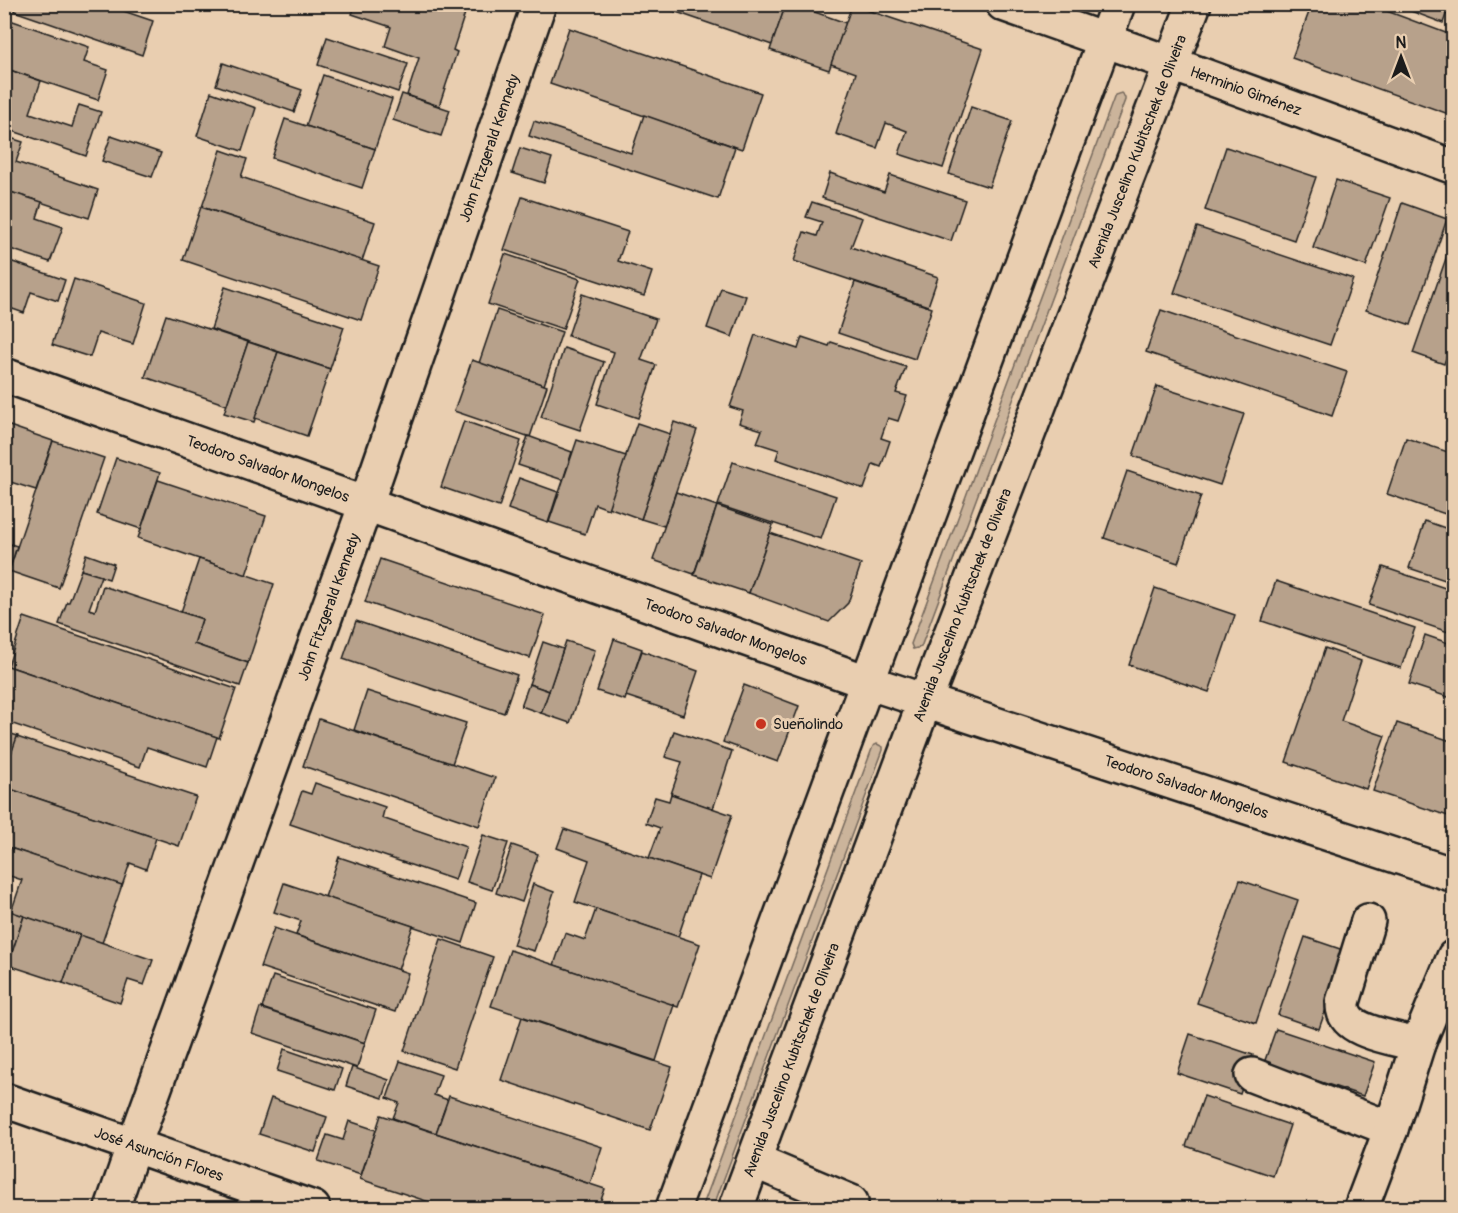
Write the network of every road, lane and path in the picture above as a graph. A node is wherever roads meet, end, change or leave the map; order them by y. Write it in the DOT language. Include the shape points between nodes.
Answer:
graph roads {
  1 [pos="539,4"];
  2 [pos="1003,4"];
  3 [pos="1118,4"];
  4 [pos="1194,4"];
  5 [pos="1104,41"];
  6 [pos="1172,64"];
  7 [pos="1454,167"];
  8 [pos="4,375"];
  9 [pos="366,504"];
  10 [pos="867,682"];
  11 [pos="925,701"];
  12 [pos="1454,875"];
  13 [pos="1368,921"];
  14 [pos="1454,957"];
  15 [pos="1418,1044"];
  16 [pos="1252,1074"];
  17 [pos="4,1100"];
  18 [pos="1391,1128"];
  19 [pos="134,1145"];
  20 [pos="754,1161"];
  21 [pos="112,1209"];
  22 [pos="313,1209"];
  23 [pos="673,1209"];
  24 [pos="736,1209"];
  25 [pos="848,1209"];
  26 [pos="1361,1209"];
  1 -- 9 [label="street, John Fitzgerald Kennedy"];
  2 -- 5 [label="street, Herminio Giménez"];
  3 -- 5 [label="street"];
  4 -- 6 [label="street, Avenida Juscelino Kubitschek de Oliveira"];
  5 -- 6 [label="street, Herminio Giménez"];
  5 -- 10 [label="street"];
  6 -- 7 [label="street, Herminio Giménez"];
  6 -- 11 [label="street, Avenida Juscelino Kubitschek de Oliveira"];
  8 -- 9 [label="street, Teodoro Salvador Mongelos"];
  9 -- 10 [label="street, Teodoro Salvador Mongelos"];
  9 -- 19 [label="street, John Fitzgerald Kennedy"];
  10 -- 11 [label="street, Teodoro Salvador Mongelos"];
  10 -- 23 [label="street"];
  11 -- 12 [label="street, Teodoro Salvador Mongelos"];
  11 -- 20 [label="street, Avenida Juscelino Kubitschek de Oliveira"];
  13 -- 15 [label="street" via="1343,1002 1346,1018 1361,1029"];
  14 -- 15 [label="street"];
  15 -- 18 [label="street"];
  16 -- 18 [label="street"];
  17 -- 19 [label="street, José Asunción Flores"];
  18 -- 26 [label="street"];
  19 -- 21 [label="street, John Fitzgerald Kennedy"];
  19 -- 22 [label="street, José Asunción Flores"];
  20 -- 24 [label="street, Avenida Juscelino Kubitschek de Oliveira"];
  20 -- 25 [label="street" via="851,1202"];
}
